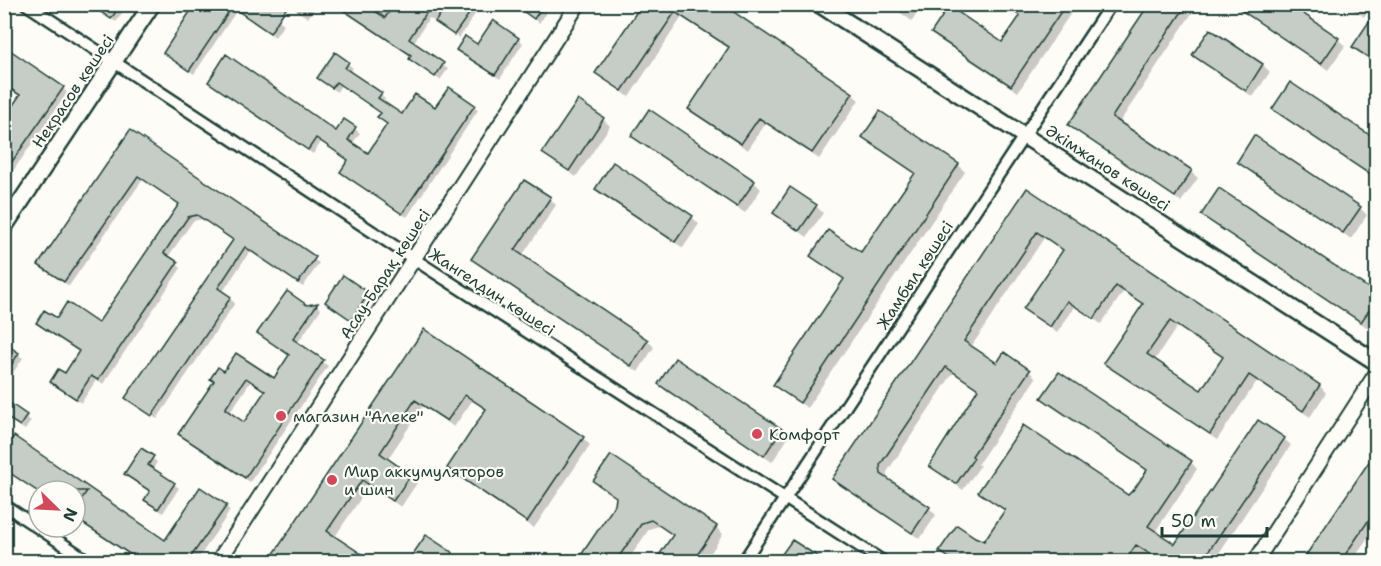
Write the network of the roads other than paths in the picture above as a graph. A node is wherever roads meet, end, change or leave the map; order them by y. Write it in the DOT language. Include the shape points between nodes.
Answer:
graph roads {
  1 [pos="26,4"];
  2 [pos="152,4"];
  3 [pos="578,4"];
  4 [pos="819,4"];
  5 [pos="1111,4"];
  6 [pos="113,63"];
  7 [pos="1025,136"];
  8 [pos="4,227"];
  9 [pos="414,259"];
  10 [pos="1377,362"];
  11 [pos="1377,374"];
  12 [pos="785,499"];
  13 [pos="4,505"];
  14 [pos="90,561"];
  15 [pos="218,561"];
  16 [pos="743,561"];
  17 [pos="884,561"];
  18 [pos="1255,561"];
  1 -- 6 [label="street, Жангелдин көшесі"];
  2 -- 6 [label="main road, Некрасов көшесі"];
  3 -- 9 [label="street, Асау-Барақ көшесі"];
  4 -- 7 [label="main road, Әкімжанов көшесі"];
  5 -- 7 [label="street, Жамбыл көшесі"];
  6 -- 8 [label="main road, Некрасов көшесі"];
  6 -- 9 [label="street, Жангелдин көшесі"];
  7 -- 10 [label="main road, Әкімжанов көшесі"];
  7 -- 12 [label="street, Жамбыл көшесі"];
  9 -- 12 [label="street, Жангелдин көшесі"];
  9 -- 15 [label="street, Асау-Барақ көшесі"];
  11 -- 18 [label="street"];
  12 -- 16 [label="street, Жамбыл көшесі"];
  12 -- 17 [label="street, Жангелдин көшесі"];
  13 -- 14 [label="street"];
}
